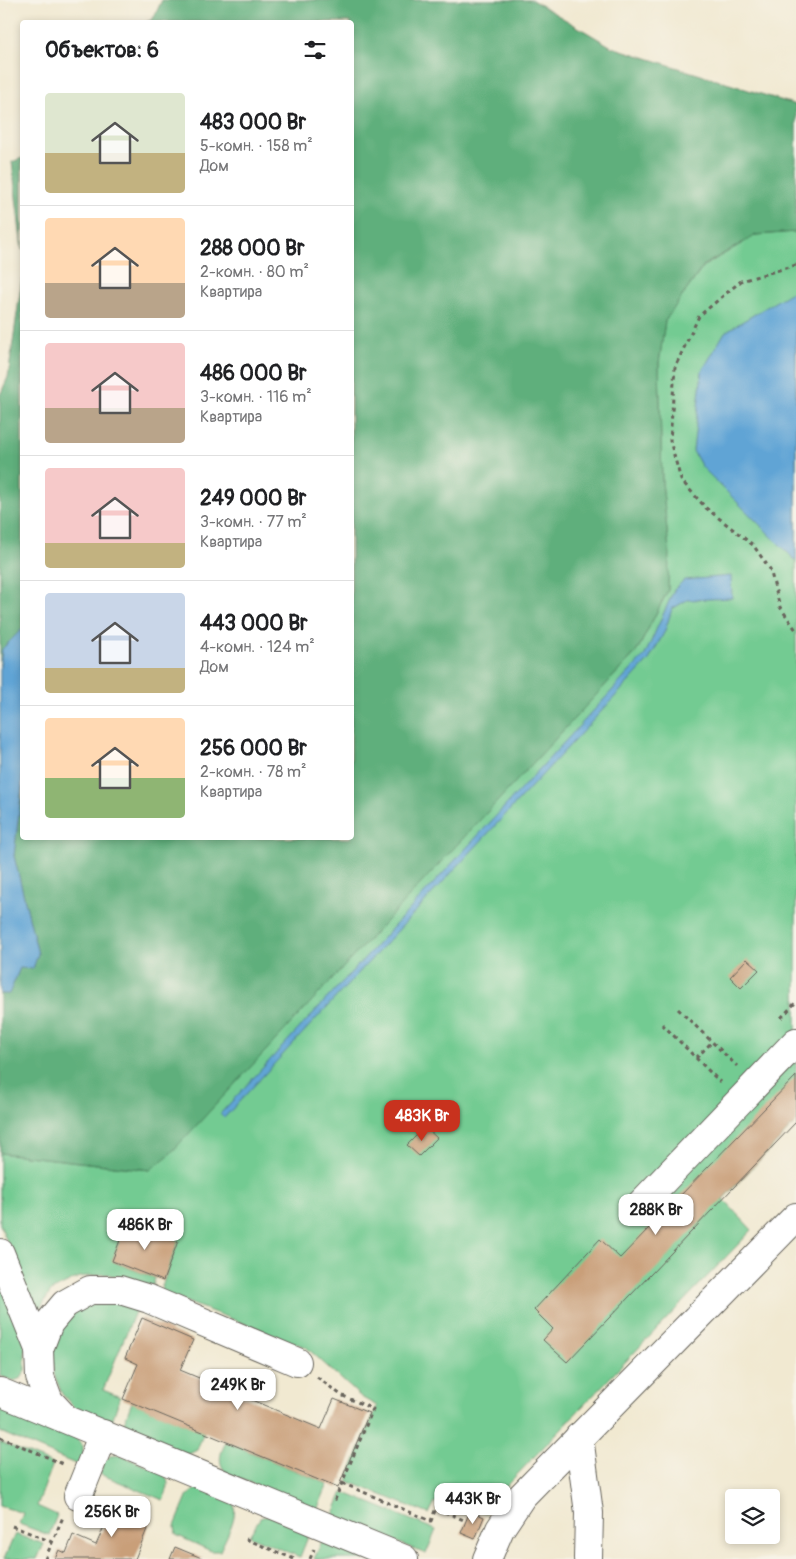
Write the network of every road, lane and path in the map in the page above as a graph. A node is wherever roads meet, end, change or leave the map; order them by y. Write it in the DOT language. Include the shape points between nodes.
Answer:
graph roads {
  1 [pos="796,265"];
  2 [pos="796,630"];
  3 [pos="678,1009"];
  4 [pos="662,1024"];
  5 [pos="712,1042"];
  6 [pos="796,1042"];
  7 [pos="696,1058"];
  8 [pos="748,1092"];
  9 [pos="639,1206"];
  10 [pos="796,1217"];
  11 [pos="0,1253"];
  12 [pos="39,1348"];
  13 [pos="297,1362"];
  14 [pos="0,1392"];
  15 [pos="64,1417"];
  16 [pos="103,1434"];
  17 [pos="0,1437"];
  18 [pos="579,1437"];
  19 [pos="342,1483"];
  20 [pos="82,1485"];
  21 [pos="466,1521"];
  22 [pos="12,1526"];
  23 [pos="324,1526"];
  24 [pos="246,1538"];
  25 [pos="52,1542"];
  26 [pos="44,1559"];
  27 [pos="294,1559"];
  28 [pos="310,1559"];
  29 [pos="404,1559"];
  30 [pos="488,1559"];
  31 [pos="588,1559"];
  1 -- 2 [label="path" via="741,281 699,316 675,367 670,441 680,480 706,508 754,545 770,570 780,607"];
  3 -- 5 [label="path"];
  4 -- 7 [label="path"];
  5 -- 7 [label="path"];
  5 -- 8 [label="path"];
  6 -- 8 [label="lane"];
  7 -- 8 [label="path"];
  8 -- 9 [label="lane"];
  10 -- 18 [label="lane"];
  11 -- 12 [label="lane"];
  12 -- 13 [label="lane" via="49,1323 65,1304 90,1290 120,1290 149,1299"];
  12 -- 15 [label="lane" via="40,1377 49,1401"];
  13 -- 19 [label="path" via="341,1396 373,1409"];
  14 -- 15 [label="lane"];
  15 -- 16 [label="lane"];
  16 -- 20 [label="lane"];
  16 -- 23 [label="lane"];
  17 -- 20 [label="path"];
  18 -- 30 [label="lane" via="522,1496 500,1529"];
  18 -- 31 [label="lane" via="589,1514"];
  19 -- 21 [label="path" via="431,1521 436,1508"];
  19 -- 23 [label="path"];
  20 -- 25 [label="path"];
  22 -- 25 [label="path"];
  23 -- 28 [label="path"];
  23 -- 29 [label="lane"];
  24 -- 27 [label="path"];
  25 -- 26 [label="path"];
}
